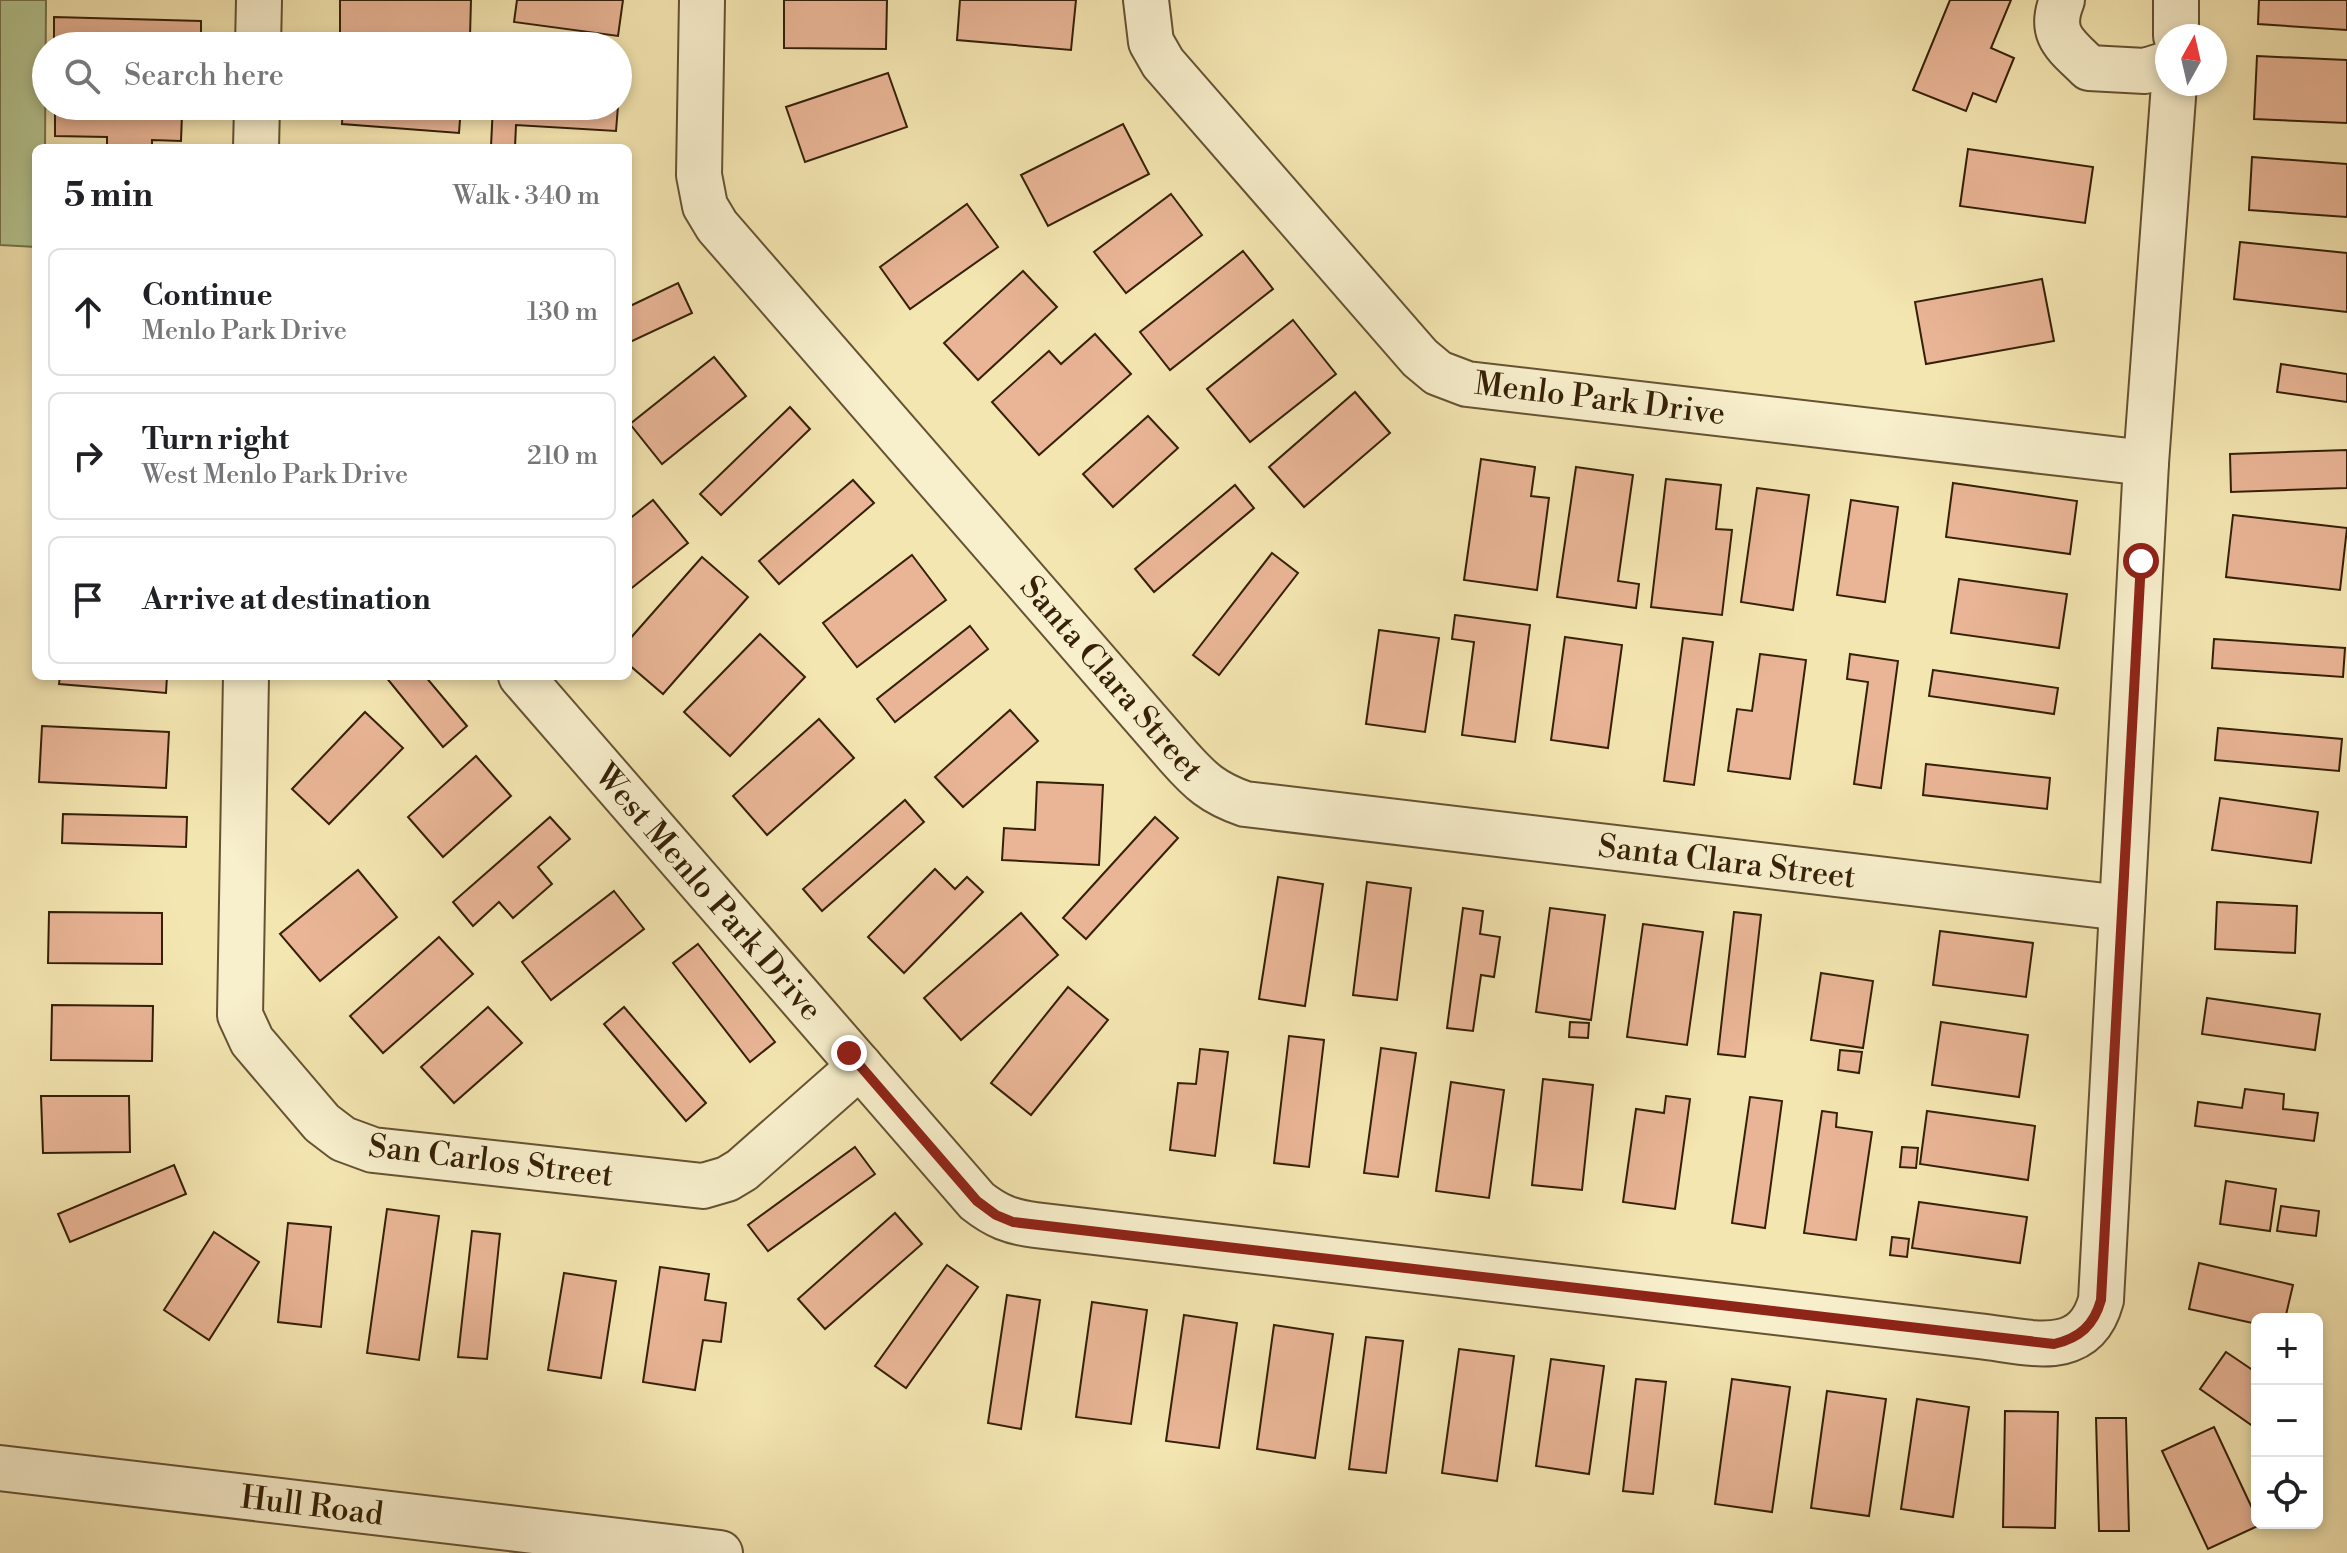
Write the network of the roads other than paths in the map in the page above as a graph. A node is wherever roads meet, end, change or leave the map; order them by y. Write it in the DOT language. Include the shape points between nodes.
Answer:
graph roads {
  1 [pos="259,0"];
  2 [pos="702,0"];
  3 [pos="1146,0"];
  4 [pos="2062,0"];
  5 [pos="2176,0"];
  6 [pos="2176,24"];
  7 [pos="258,32"];
  8 [pos="2155,68"];
  9 [pos="2173,96"];
  10 [pos="257,120"];
  11 [pos="256,144"];
  12 [pos="2146,463"];
  13 [pos="246,680"];
  14 [pos="524,680"];
  15 [pos="2122,908"];
  16 [pos="860,1066"];
  17 [pos="0,1468"];
  18 [pos="720,1553"];
  1 -- 7 [label="street"];
  2 -- 15 [label="street, Santa Clara Street" via="699,175 705,206 717,226 1193,773 1221,796 1245,804"];
  3 -- 12 [label="street, Menlo Park Drive" via="1151,42 1163,63 1438,373 1467,384"];
  4 -- 8 [label="street" via="2056,15 2061,42 2089,68"];
  5 -- 6 [label="street"];
  9 -- 12 [label="street"];
  10 -- 11 [label="street"];
  12 -- 15 [label="street"];
  13 -- 16 [label="street, San Carlos Street" via="240,1015 252,1041 322,1123 343,1139 373,1150 703,1186 742,1170"];
  14 -- 16 [label="street, West Menlo Park Drive"];
  15 -- 16 [label="street, West Menlo Park Drive" via="2101,1300 2086,1331 2054,1344 1013,1222 977,1201"];
  17 -- 18 [label="street, Hull Road"];
}
